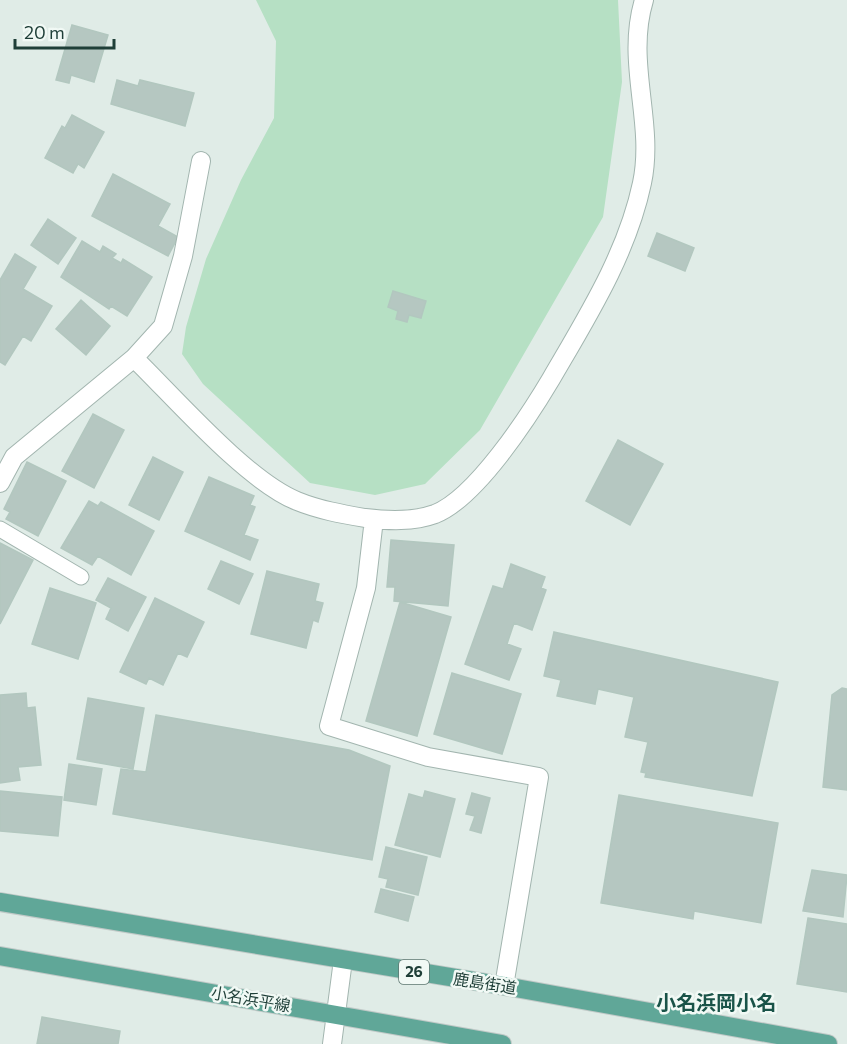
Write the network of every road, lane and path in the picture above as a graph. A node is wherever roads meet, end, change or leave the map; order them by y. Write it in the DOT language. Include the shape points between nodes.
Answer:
graph roads {
  1 [pos="644,0"];
  2 [pos="201,160"];
  3 [pos="134,358"];
  4 [pos="7,453"];
  5 [pos="0,483"];
  6 [pos="374,519"];
  7 [pos="0,529"];
  8 [pos="81,577"];
  9 [pos="0,902"];
  10 [pos="0,956"];
  11 [pos="343,960"];
  12 [pos="504,986"];
  13 [pos="335,1013"];
  14 [pos="332,1044"];
  15 [pos="502,1044"];
  16 [pos="828,1044"];
  1 -- 6 [label="street" via="636,63 646,149 642,183 603,290 525,424 470,489 437,513 408,520"];
  2 -- 3 [label="street" via="183,256 163,326"];
  3 -- 4 [label="street"];
  3 -- 6 [label="street" via="266,483 295,501 334,513"];
  4 -- 5 [label="street"];
  6 -- 12 [label="street" via="366,588 329,726 428,757 539,777"];
  7 -- 8 [label="lane"];
  9 -- 11 [label="main road, 鹿島街道 / 26"];
  10 -- 13 [label="main road, 小名浜平線"];
  11 -- 12 [label="main road, 鹿島街道 / 26"];
  11 -- 13 [label="street"];
  12 -- 16 [label="main road, 鹿島街道 / 26"];
  13 -- 14 [label="street"];
  13 -- 15 [label="main road, 小名浜平線"];
}
